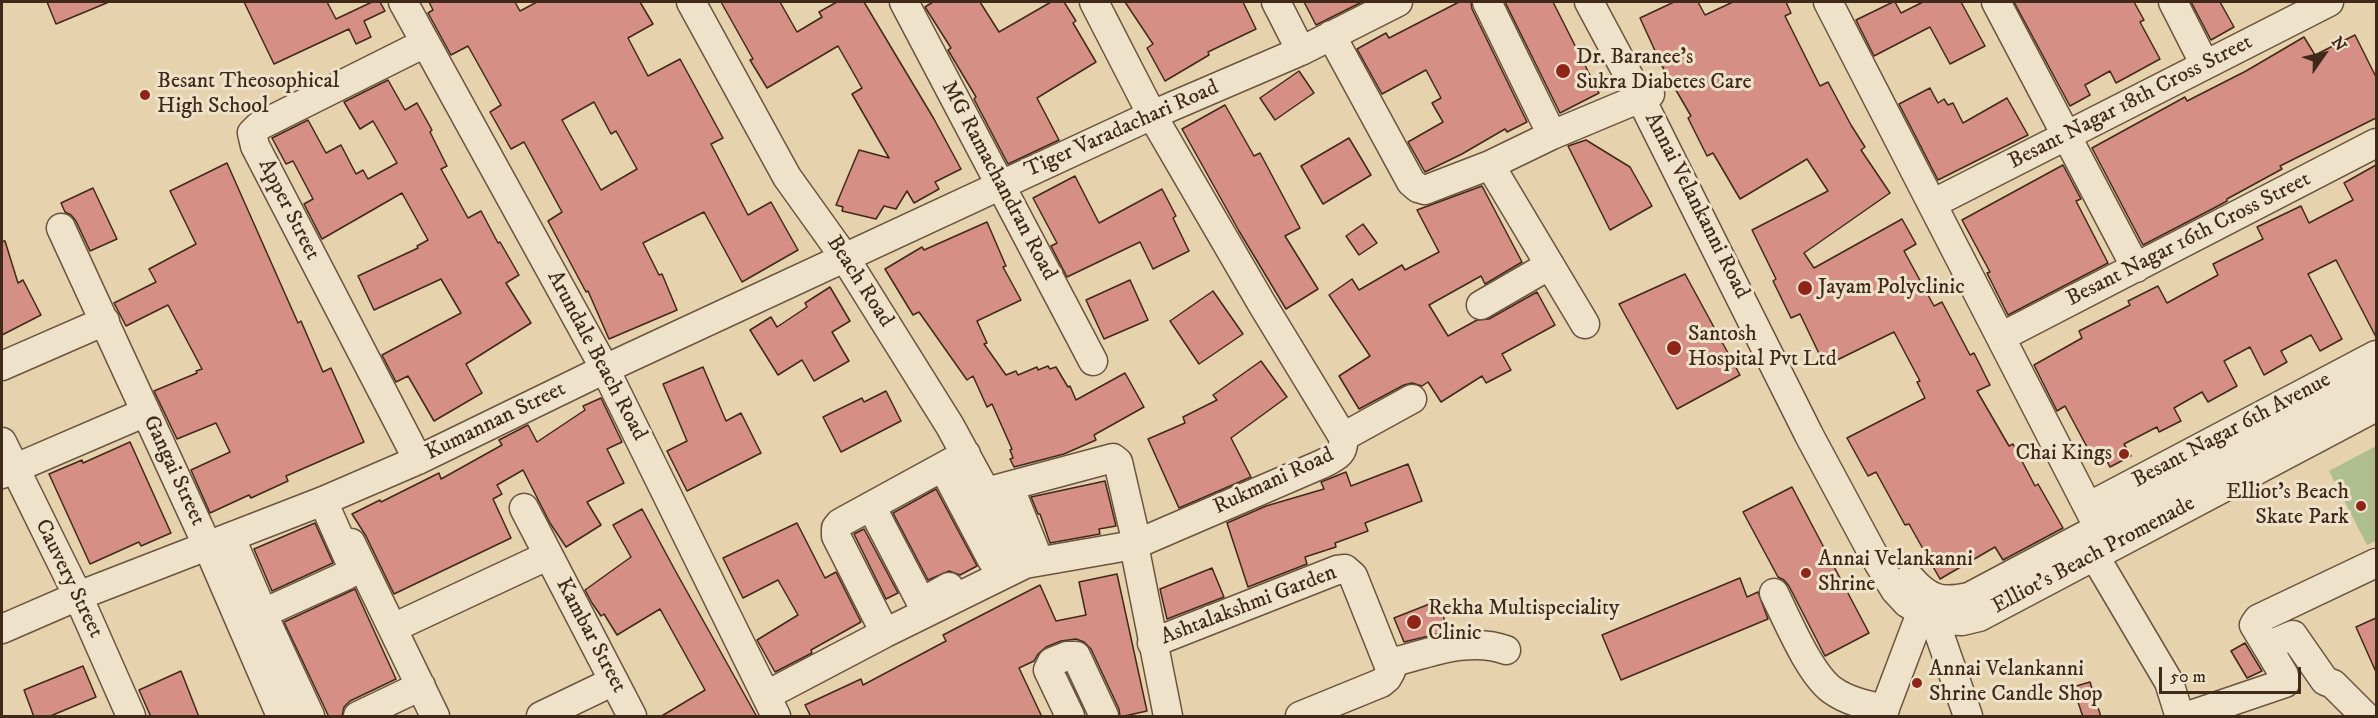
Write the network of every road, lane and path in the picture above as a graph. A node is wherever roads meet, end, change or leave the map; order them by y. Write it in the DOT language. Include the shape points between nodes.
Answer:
graph roads {
  1 [pos="402,2"];
  2 [pos="691,2"];
  3 [pos="904,2"];
  4 [pos="1094,2"];
  5 [pos="1276,2"];
  6 [pos="1398,2"];
  7 [pos="1487,2"];
  8 [pos="1589,2"];
  9 [pos="1604,2"];
  10 [pos="1996,2"];
  11 [pos="2173,2"];
  12 [pos="2329,2"];
  13 [pos="1836,4"];
  14 [pos="1331,35"];
  15 [pos="425,43"];
  16 [pos="1301,51"];
  17 [pos="2205,65"];
  18 [pos="1645,95"];
  19 [pos="1152,115"];
  20 [pos="1552,135"];
  21 [pos="2067,135"];
  22 [pos="2376,143"];
  23 [pos="1490,165"];
  24 [pos="1000,186"];
  25 [pos="1932,204"];
  26 [pos="61,228"];
  27 [pos="845,258"];
  28 [pos="1550,265"];
  29 [pos="2136,268"];
  30 [pos="1481,305"];
  31 [pos="105,321"];
  32 [pos="1586,324"];
  33 [pos="2001,337"];
  34 [pos="2376,355"];
  35 [pos="1093,361"];
  36 [pos="2,366"];
  37 [pos="605,369"];
  38 [pos="2376,381"];
  39 [pos="1412,399"];
  40 [pos="2376,407"];
  41 [pos="146,412"];
  42 [pos="1343,437"];
  43 [pos="2,442"];
  44 [pos="418,460"];
  45 [pos="954,461"];
  46 [pos="8,471"];
  47 [pos="998,489"];
  48 [pos="326,500"];
  49 [pos="871,506"];
  50 [pos="524,508"];
  51 [pos="2097,534"];
  52 [pos="1134,538"];
  53 [pos="220,543"];
  54 [pos="993,543"];
  55 [pos="547,556"];
  56 [pos="2376,563"];
  57 [pos="1025,564"];
  58 [pos="949,587"];
  59 [pos="1774,593"];
  60 [pos="78,596"];
  61 [pos="1932,610"];
  62 [pos="255,626"];
  63 [pos="393,628"];
  64 [pos="2,629"];
  65 [pos="885,633"];
  66 [pos="1152,642"];
  67 [pos="2267,646"];
  68 [pos="1506,650"];
  69 [pos="1390,663"];
  70 [pos="614,681"];
  71 [pos="414,689"];
  72 [pos="1038,690"];
  73 [pos="772,706"];
  74 [pos="1883,713"];
  75 [pos="131,717"];
  76 [pos="281,717"];
  77 [pos="310,717"];
  78 [pos="358,717"];
  79 [pos="435,717"];
  80 [pos="542,717"];
  81 [pos="632,717"];
  82 [pos="1052,717"];
  83 [pos="1070,717"];
  84 [pos="1104,717"];
  85 [pos="1168,717"];
  86 [pos="1300,717"];
  87 [pos="1968,717"];
  88 [pos="2187,717"];
  89 [pos="2364,717"];
  1 -- 15 [label="street, Arundale Beach Road"];
  2 -- 27 [label="street, Beach Road" via="787,177"];
  3 -- 24 [label="street, MG Ramachandran Road"];
  4 -- 19 [label="street, Rukmani Road"];
  5 -- 16 [label="street"];
  6 -- 14 [label="street, Tiger Varadachari Road"];
  7 -- 20 [label="street"];
  8 -- 18 [label="street, Annai Velankanni Road"];
  9 -- 18 [label="street, Annai Velankanni Road"];
  10 -- 21 [label="street"];
  11 -- 17 [label="street"];
  12 -- 17 [label="street, Besant Nagar 18th Cross Street"];
  13 -- 25 [label="street"];
  14 -- 16 [label="street, Tiger Varadachari Road"];
  14 -- 23 [label="street" via="1411,182 1418,188 1425,190"];
  15 -- 37 [label="street, Arundale Beach Road"];
  15 -- 44 [label="street, Apper Street" via="252,133 255,146"];
  16 -- 19 [label="street, Tiger Varadachari Road"];
  17 -- 21 [label="street, Besant Nagar 18th Cross Street"];
  18 -- 20 [label="street"];
  18 -- 61 [label="street, Annai Velankanni Road" via="1824,448 1873,554 1907,603"];
  19 -- 24 [label="street, Tiger Varadachari Road"];
  19 -- 42 [label="street, Rukmani Road"];
  20 -- 23 [label="street"];
  21 -- 25 [label="street, Besant Nagar 18th Cross Street"];
  21 -- 29 [label="street"];
  22 -- 29 [label="street, Besant Nagar 16th Cross Street"];
  23 -- 28 [label="street"];
  24 -- 27 [label="street, Tiger Varadachari Road"];
  24 -- 35 [label="street, MG Ramachandran Road"];
  25 -- 33 [label="street"];
  26 -- 31 [label="street, Gangai Street"];
  27 -- 37 [label="street, Kumannan Street"];
  27 -- 45 [label="street, Beach Road"];
  28 -- 30 [label="street"];
  28 -- 32 [label="street"];
  29 -- 33 [label="street, Besant Nagar 16th Cross Street"];
  31 -- 36 [label="street"];
  31 -- 41 [label="street, Gangai Street"];
  33 -- 51 [label="street"];
  34 -- 51 [label="street, Besant Nagar 6th Avenue"];
  37 -- 44 [label="street, Kumannan Street"];
  37 -- 73 [label="street, Arundale Beach Road"];
  38 -- 51 [label="street, Elliot's Beach Promenade"];
  39 -- 42 [label="street"];
  40 -- 51 [label="street, Elliot's Beach Promenade"];
  41 -- 46 [label="street"];
  41 -- 53 [label="street, Gangai Street"];
  42 -- 52 [label="street, Rukmani Road" via="1344,447 1338,456 1323,464"];
  43 -- 46 [label="street, Cauvery Street"];
  44 -- 48 [label="street, Kumannan Street"];
  45 -- 47 [label="street, Beach Road"];
  45 -- 49 [label="street"];
  45 -- 54 [label="street"];
  46 -- 60 [label="street, Cauvery Street"];
  47 -- 52 [label="street" via="1037,550"];
  47 -- 52 [label="street" via="1113,458 1121,468"];
  47 -- 54 [label="street, Beach Road"];
  48 -- 53 [label="street, Kumannan Street"];
  48 -- 53 [label="street" via="351,570 270,610 260,606"];
  48 -- 63 [label="street"];
  49 -- 58 [label="street" via="920,600"];
  49 -- 65 [label="street" via="840,523 836,536"];
  50 -- 55 [label="street, Kambar Street"];
  51 -- 61 [label="street, Elliot's Beach Promenade" via="1987,590"];
  51 -- 88 [label="street" via="2169,682 2178,711"];
  52 -- 57 [label="street, Rukmani Road"];
  52 -- 66 [label="street"];
  53 -- 60 [label="street, Kumannan Street"];
  53 -- 62 [label="street, Gangai Street"];
  54 -- 57 [label="street, Beach Road"];
  55 -- 63 [label="street"];
  55 -- 70 [label="street, Kambar Street"];
  56 -- 67 [label="street" via="2258,619 2254,625"];
  57 -- 65 [label="street, Rukmani Road"];
  59 -- 74 [label="street" via="1822,681 1855,703"];
  60 -- 64 [label="street, Kumannan Street"];
  60 -- 75 [label="street, Cauvery Street"];
  61 -- 74 [label="street"];
  61 -- 87 [label="street"];
  62 -- 71 [label="street" via="354,585 359,587"];
  62 -- 76 [label="street, Gangai Street"];
  62 -- 77 [label="street"];
  63 -- 71 [label="street"];
  65 -- 73 [label="street, Rukmani Road"];
  66 -- 69 [label="street, Ashtalakshmi Garden" via="1345,569 1353,576"];
  66 -- 85 [label="street"];
  67 -- 88 [label="street" via="2285,682"];
  67 -- 89 [label="street" via="2294,635 2325,681"];
  68 -- 69 [label="street" via="1490,644 1453,647"];
  69 -- 86 [label="street" via="1391,671 1381,683"];
  70 -- 80 [label="street"];
  70 -- 81 [label="street, Kambar Street"];
  71 -- 78 [label="street"];
  71 -- 79 [label="street"];
  72 -- 82 [label="street"];
  83 -- 84 [label="street" via="1048,670 1052,662 1067,656 1076,656"];
}
